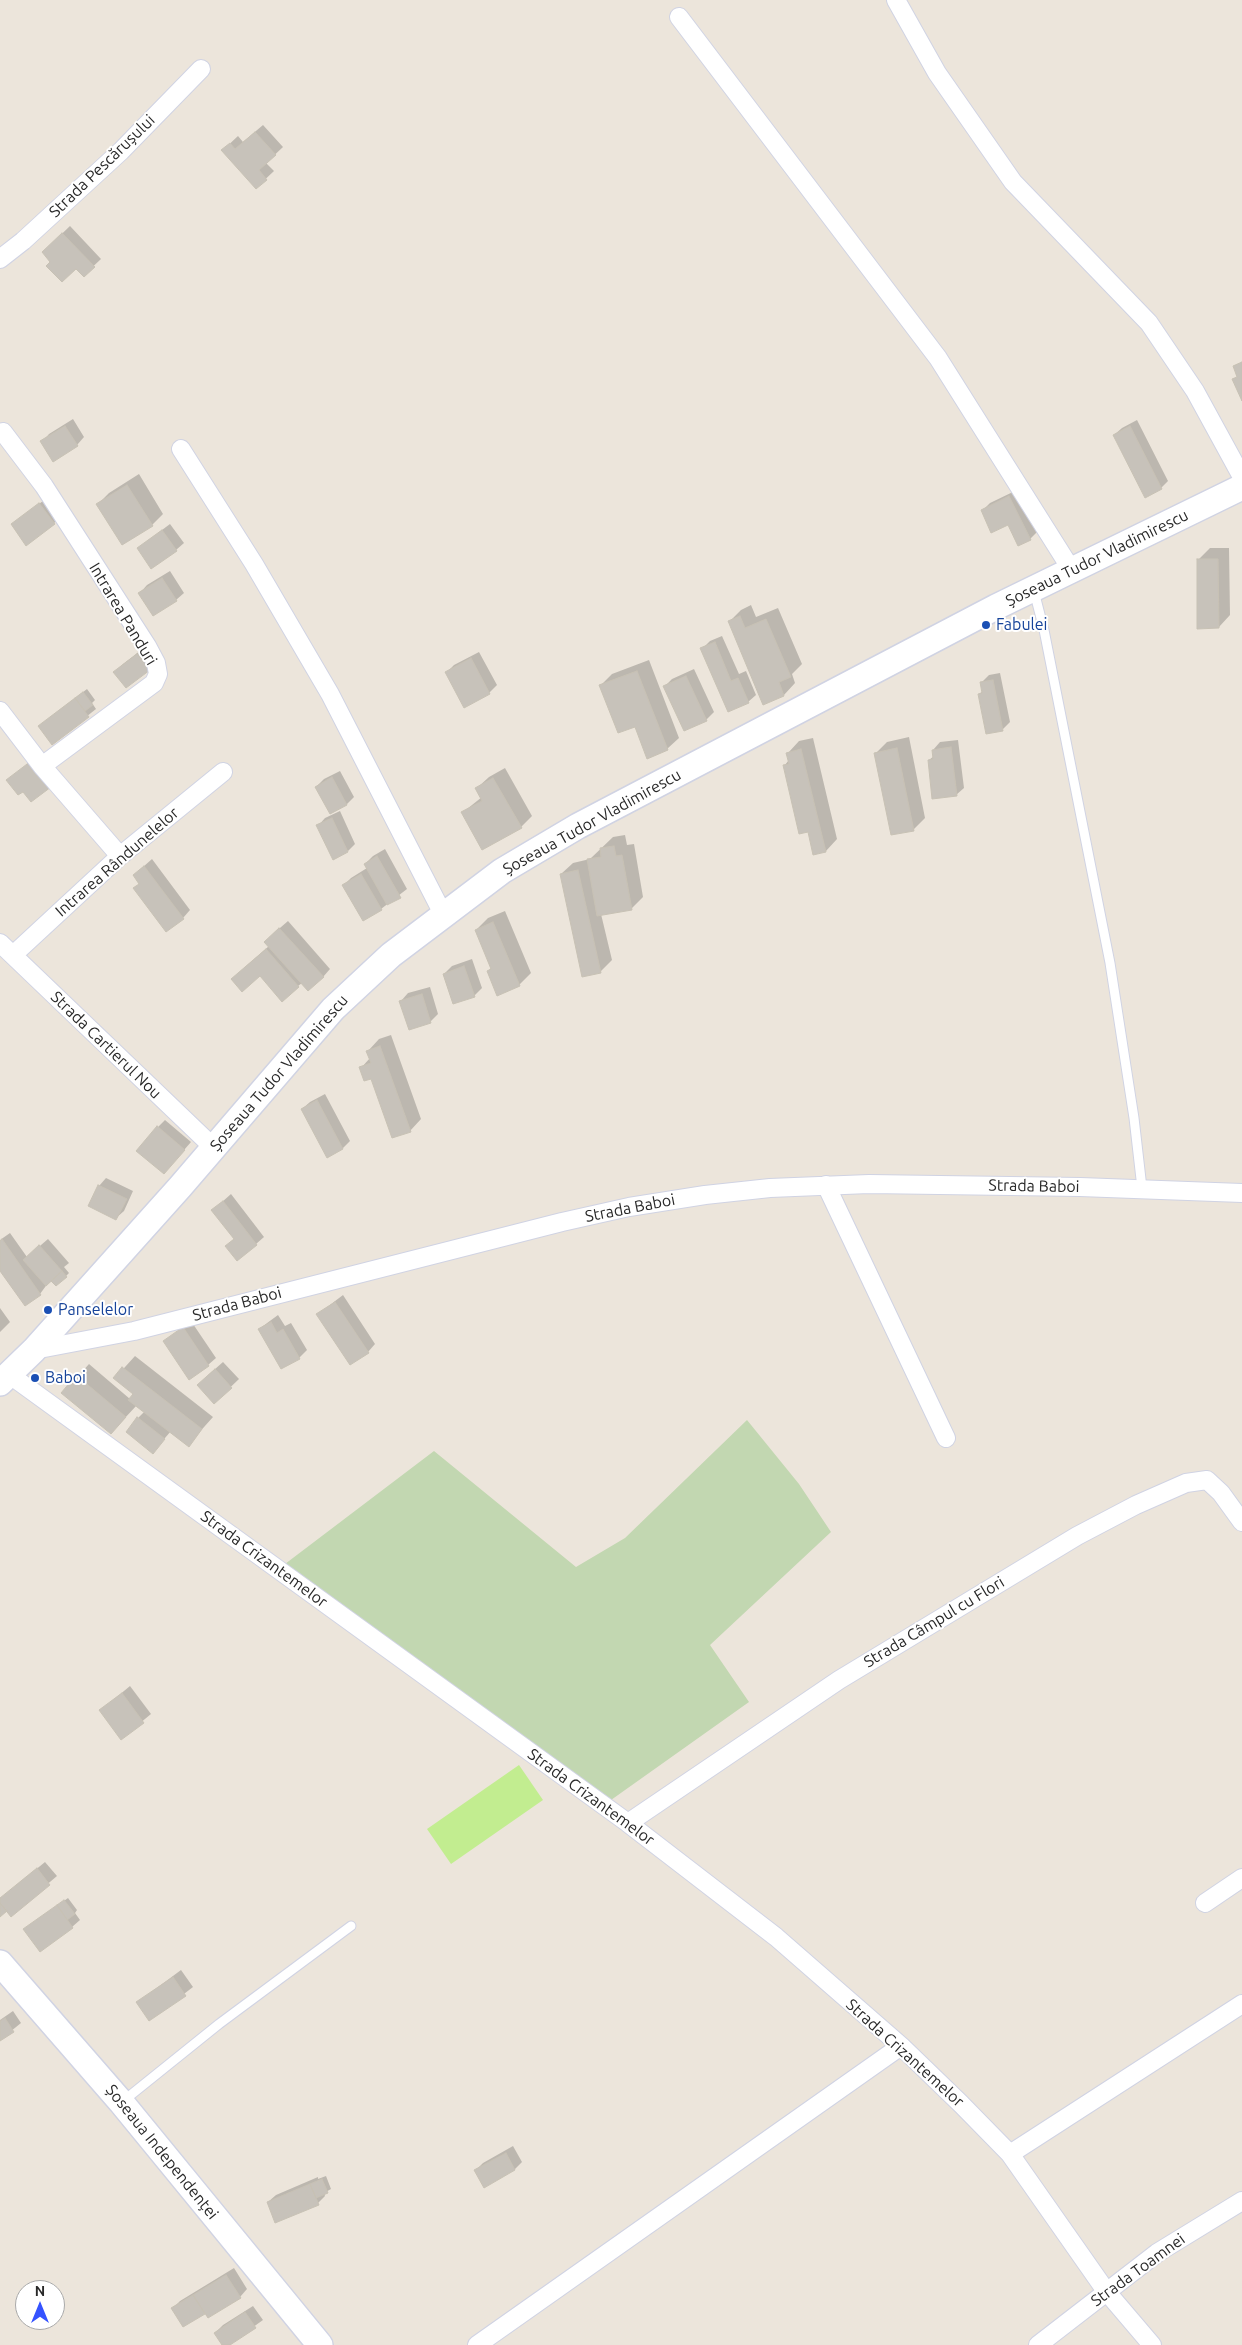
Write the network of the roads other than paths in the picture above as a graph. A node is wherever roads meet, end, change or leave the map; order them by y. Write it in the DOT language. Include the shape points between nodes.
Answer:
graph roads {
  1 [pos="896,0"];
  2 [pos="679,17"];
  3 [pos="201,69"];
  4 [pos="0,259"];
  5 [pos="3,432"];
  6 [pos="181,449"];
  7 [pos="1242,477"];
  8 [pos="1242,487"];
  9 [pos="1071,569"];
  10 [pos="1033,588"];
  11 [pos="0,711"];
  12 [pos="42,766"];
  13 [pos="223,772"];
  14 [pos="120,856"];
  15 [pos="443,914"];
  16 [pos="0,943"];
  17 [pos="13,955"];
  18 [pos="213,1147"];
  19 [pos="826,1185"];
  20 [pos="1142,1188"];
  21 [pos="1242,1192"];
  22 [pos="34,1350"];
  23 [pos="5,1379"];
  24 [pos="946,1438"];
  25 [pos="1242,1522"];
  26 [pos="628,1823"];
  27 [pos="1242,1878"];
  28 [pos="1205,1903"];
  29 [pos="351,1926"];
  30 [pos="0,1963"];
  31 [pos="1242,2004"];
  32 [pos="901,2046"];
  33 [pos="122,2102"];
  34 [pos="1010,2154"];
  35 [pos="1242,2201"];
  36 [pos="1106,2291"];
  37 [pos="320,2345"];
  38 [pos="477,2345"];
  39 [pos="1038,2345"];
  40 [pos="1152,2345"];
  1 -- 7 [label="street" via="937,73 1013,182 1149,324 1195,391"];
  2 -- 9 [label="street" via="938,358"];
  3 -- 4 [label="street, Strada Pescărușului" via="121,151"];
  5 -- 12 [label="street, Intrarea Panduri" via="44,486 147,646 158,674 154,683"];
  6 -- 15 [label="street" via="254,564 330,694"];
  8 -- 9 [label="main road, Șoseaua Tudor Vladimirescu"];
  9 -- 10 [label="main road, Șoseaua Tudor Vladimirescu"];
  10 -- 15 [label="main road, Șoseaua Tudor Vladimirescu" via="578,826 502,871"];
  10 -- 20 [label="lane" via="1110,963"];
  11 -- 12 [label="street"];
  12 -- 14 [label="street"];
  13 -- 14 [label="street, Intrarea Rândunelelor"];
  14 -- 17 [label="street, Intrarea Rândunelelor"];
  15 -- 18 [label="main road, Șoseaua Tudor Vladimirescu" via="391,955 333,1009"];
  16 -- 17 [label="street, Strada Cartierul Nou"];
  17 -- 18 [label="street, Strada Cartierul Nou"];
  18 -- 22 [label="main road, Șoseaua Tudor Vladimirescu"];
  19 -- 20 [label="street, Strada Baboi"];
  19 -- 22 [label="street, Strada Baboi" via="705,1195 630,1207 134,1331"];
  19 -- 24 [label="street"];
  20 -- 21 [label="street, Strada Baboi"];
  22 -- 23 [label="main road, Șoseaua Tudor Vladimirescu"];
  23 -- 26 [label="street, Strada Crizantemelor"];
  25 -- 26 [label="street, Strada Câmpul cu Flori" via="1222,1493 1207,1480 1186,1483 1136,1505 1077,1536 838,1680"];
  26 -- 32 [label="street, Strada Crizantemelor" via="776,1937"];
  27 -- 28 [label="street"];
  29 -- 33 [label="lane" via="219,2024"];
  30 -- 33 [label="main road, Șoseaua Independenței"];
  31 -- 34 [label="street"];
  32 -- 34 [label="street, Strada Crizantemelor"];
  32 -- 38 [label="street"];
  33 -- 37 [label="main road, Șoseaua Independenței"];
  34 -- 36 [label="street, Strada Crizantemelor"];
  35 -- 36 [label="street, Strada Toamnei" via="1157,2253"];
  36 -- 39 [label="street, Strada Toamnei"];
  36 -- 40 [label="street, Strada Crizantemelor"];
}
